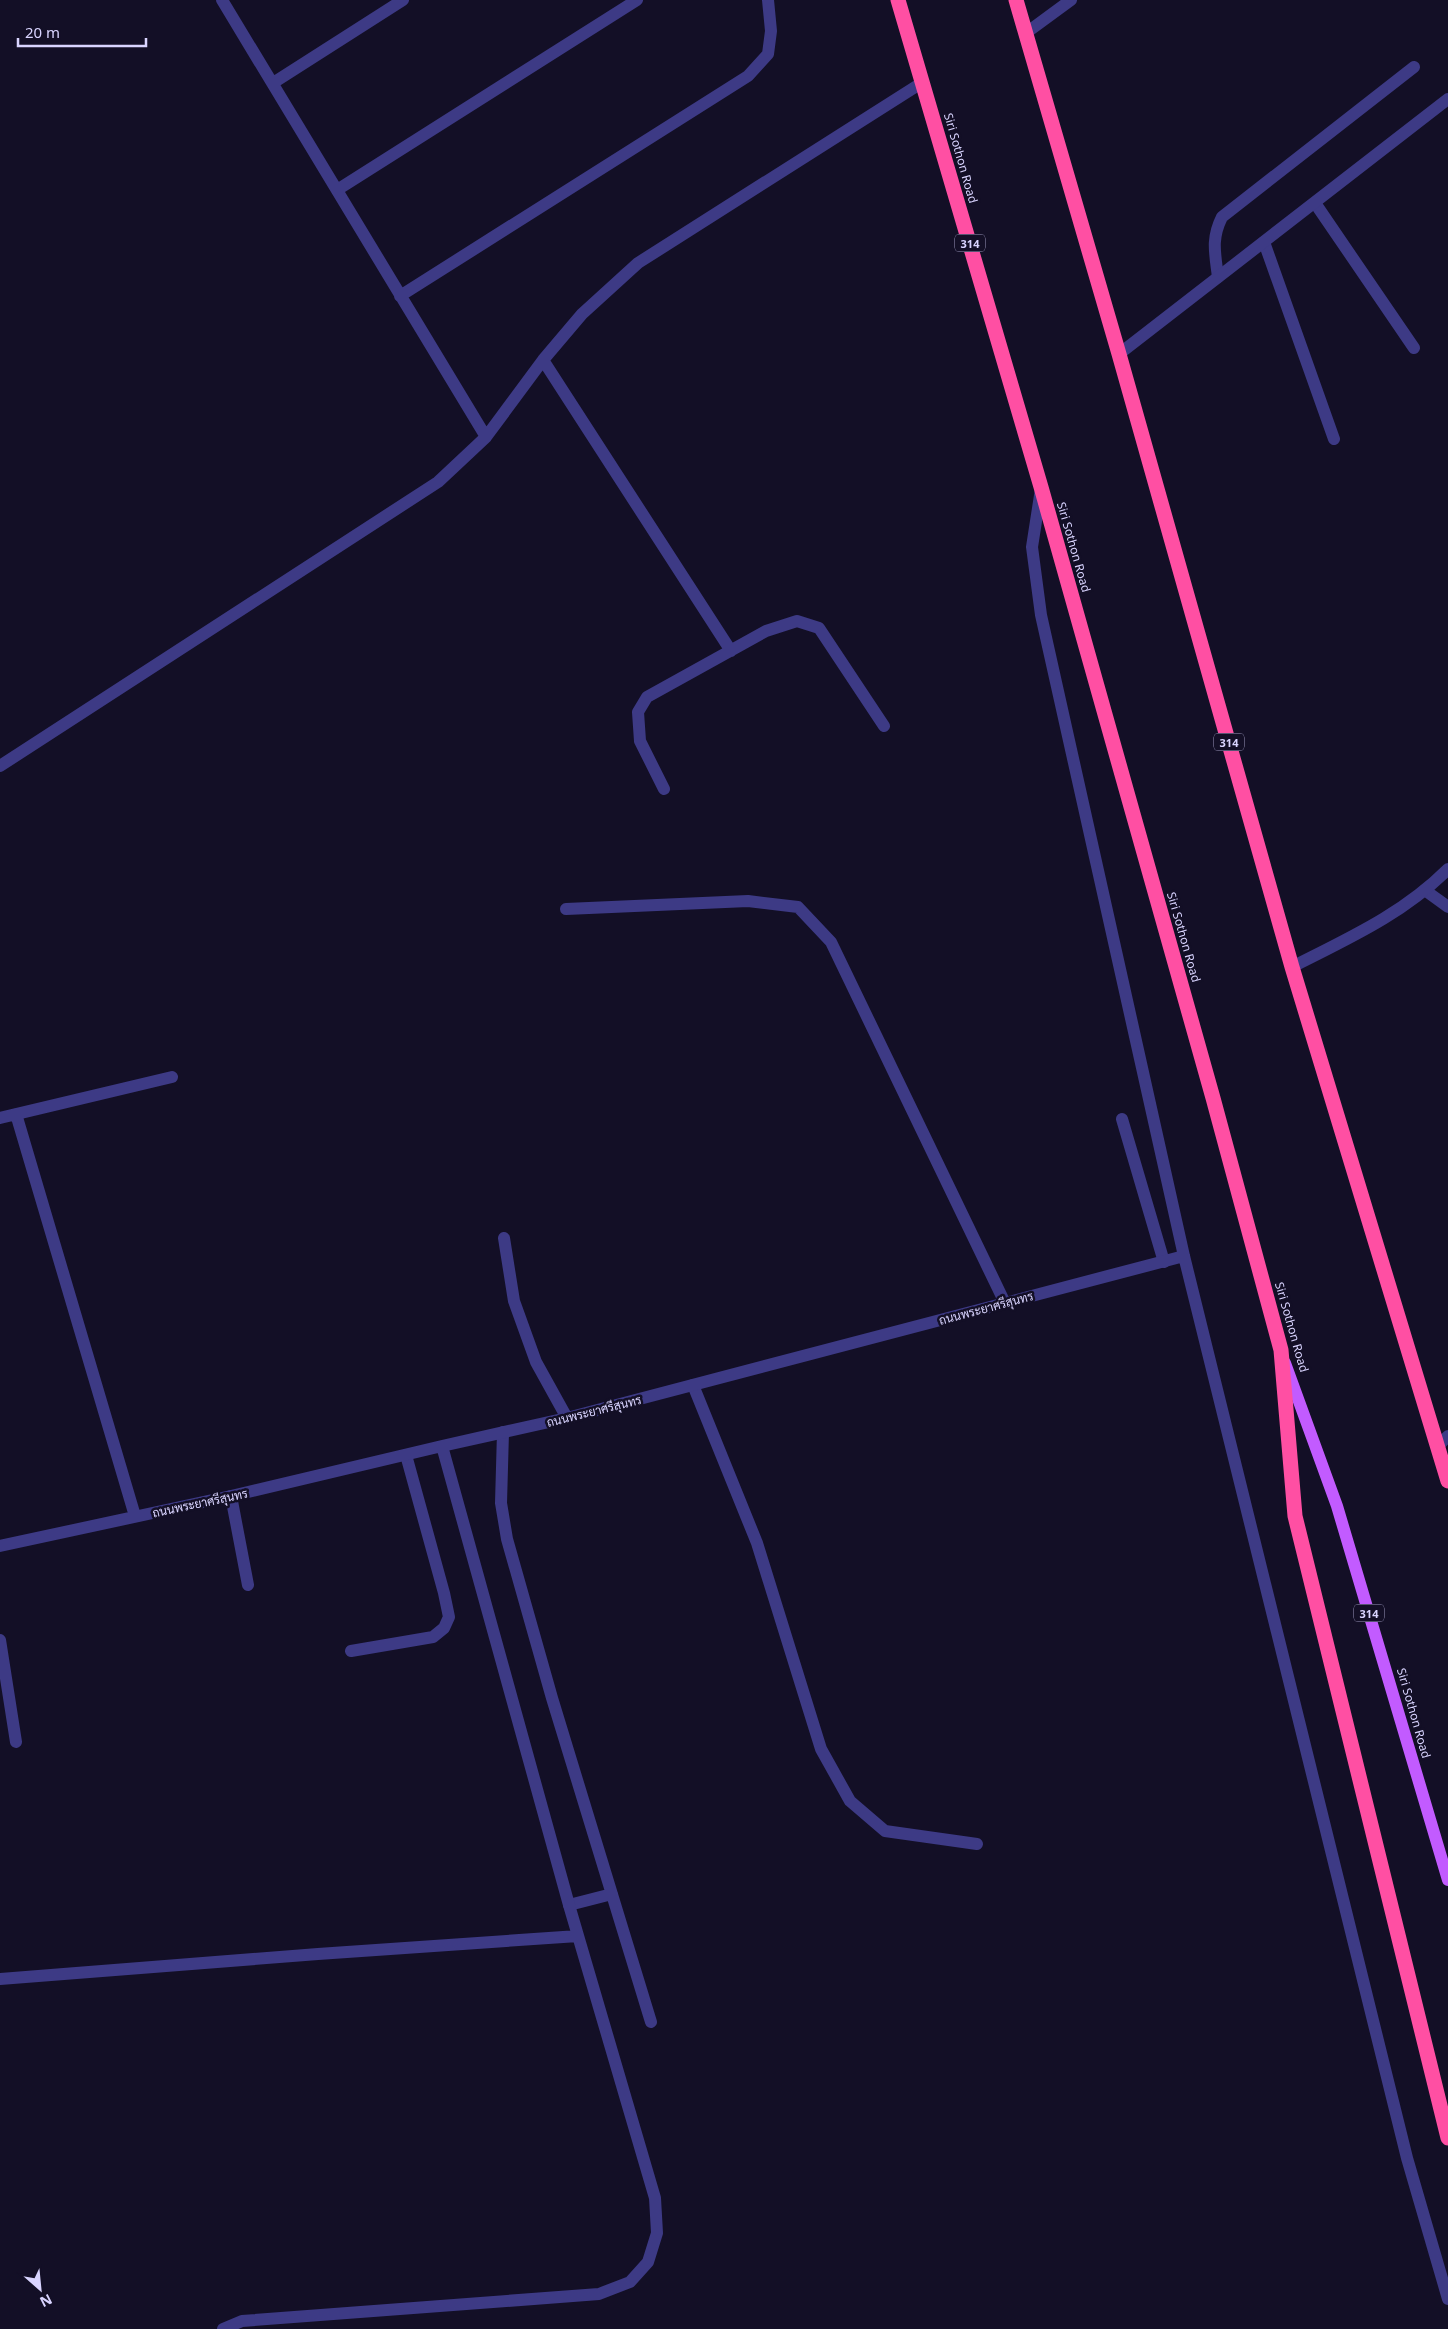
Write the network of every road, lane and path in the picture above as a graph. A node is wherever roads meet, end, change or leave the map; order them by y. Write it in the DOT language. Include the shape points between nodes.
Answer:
graph roads {
  1 [pos="222,0"];
  2 [pos="403,0"];
  3 [pos="637,0"];
  4 [pos="768,0"];
  5 [pos="898,0"];
  6 [pos="1016,0"];
  7 [pos="1070,0"];
  8 [pos="1026,33"];
  9 [pos="1414,67"];
  10 [pos="923,82"];
  11 [pos="272,83"];
  12 [pos="1448,99"];
  13 [pos="337,190"];
  14 [pos="1315,203"];
  15 [pos="1264,242"];
  16 [pos="1218,277"];
  17 [pos="400,296"];
  18 [pos="1414,348"];
  19 [pos="1119,354"];
  20 [pos="543,360"];
  21 [pos="486,437"];
  22 [pos="1334,439"];
  23 [pos="1041,487"];
  24 [pos="730,651"];
  25 [pos="884,726"];
  26 [pos="0,766"];
  27 [pos="664,789"];
  28 [pos="1448,868"];
  29 [pos="1426,891"];
  30 [pos="1448,907"];
  31 [pos="566,909"];
  32 [pos="1292,967"];
  33 [pos="172,1077"];
  34 [pos="16,1114"];
  35 [pos="0,1118"];
  36 [pos="1122,1118"];
  37 [pos="504,1238"];
  38 [pos="1184,1256"];
  39 [pos="1164,1262"];
  40 [pos="1005,1303"];
  41 [pos="1281,1350"];
  42 [pos="693,1385"];
  43 [pos="567,1418"];
  44 [pos="503,1432"];
  45 [pos="1443,1441"];
  46 [pos="442,1446"];
  47 [pos="406,1455"];
  48 [pos="1448,1482"];
  49 [pos="231,1496"];
  50 [pos="135,1516"];
  51 [pos="0,1546"];
  52 [pos="248,1585"];
  53 [pos="0,1640"];
  54 [pos="351,1651"];
  55 [pos="16,1742"];
  56 [pos="977,1844"];
  57 [pos="1448,1880"];
  58 [pos="612,1894"];
  59 [pos="569,1906"];
  60 [pos="578,1936"];
  61 [pos="0,1979"];
  62 [pos="651,2022"];
  63 [pos="1448,2138"];
  64 [pos="1448,2299"];
  65 [pos="223,2329"];
  1 -- 11 [label="street"];
  2 -- 11 [label="street"];
  3 -- 13 [label="street"];
  4 -- 17 [label="street" via="771,30 768,54 748,76"];
  5 -- 10 [label="highway, Siri Sothon Road / 314"];
  6 -- 8 [label="highway, 314"];
  7 -- 8 [label="street"];
  8 -- 19 [label="highway, 314"];
  9 -- 16 [label="street" via="1222,217 1215,230 1213,244"];
  10 -- 20 [label="street" via="638,263 582,314"];
  10 -- 23 [label="highway, Siri Sothon Road / 314"];
  11 -- 13 [label="street"];
  12 -- 14 [label="street"];
  13 -- 17 [label="street"];
  14 -- 15 [label="street"];
  14 -- 18 [label="street"];
  15 -- 16 [label="street"];
  15 -- 22 [label="street"];
  16 -- 19 [label="street"];
  17 -- 21 [label="street"];
  19 -- 32 [label="highway, 314"];
  20 -- 21 [label="street"];
  20 -- 24 [label="street"];
  21 -- 26 [label="street" via="438,482"];
  23 -- 38 [label="street" via="1032,547 1041,615"];
  23 -- 41 [label="highway, Siri Sothon Road / 314"];
  24 -- 25 [label="street" via="766,631 797,621 820,628"];
  24 -- 27 [label="street" via="647,697 638,712 640,741"];
  28 -- 29 [label="street"];
  29 -- 30 [label="street"];
  29 -- 32 [label="street" via="1383,920"];
  31 -- 40 [label="street" via="748,901 798,907 831,942"];
  32 -- 45 [label="highway, 314"];
  33 -- 34 [label="street"];
  34 -- 35 [label="street"];
  34 -- 50 [label="street"];
  36 -- 39 [label="street"];
  37 -- 43 [label="street" via="514,1302 536,1362"];
  38 -- 39 [label="street, ถนนพระยาศรีสุนทร"];
  38 -- 64 [label="street" via="1407,2158"];
  39 -- 40 [label="street, ถนนพระยาศรีสุนทร"];
  40 -- 42 [label="street, ถนนพระยาศรีสุนทร"];
  41 -- 57 [label="main road, Siri Sothon Road / 314" via="1338,1506"];
  41 -- 63 [label="highway" via="1295,1516"];
  42 -- 43 [label="street, ถนนพระยาศรีสุนทร"];
  42 -- 56 [label="street" via="757,1543 821,1749 850,1801 885,1831"];
  43 -- 44 [label="street, ถนนพระยาศรีสุนทร"];
  44 -- 46 [label="street, ถนนพระยาศรีสุนทร"];
  44 -- 58 [label="street" via="501,1503 507,1539"];
  45 -- 48 [label="highway, 314"];
  46 -- 47 [label="street, ถนนพระยาศรีสุนทร"];
  46 -- 59 [label="street"];
  47 -- 49 [label="street, ถนนพระยาศรีสุนทร"];
  47 -- 54 [label="street" via="449,1617 444,1628 433,1637"];
  49 -- 50 [label="street, ถนนพระยาศรีสุนทร"];
  49 -- 52 [label="street"];
  50 -- 51 [label="street, ถนนพระยาศรีสุนทร"];
  53 -- 55 [label="street"];
  58 -- 59 [label="street"];
  58 -- 62 [label="street"];
  59 -- 60 [label="street"];
  60 -- 61 [label="street"];
  60 -- 65 [label="street" via="655,2198 658,2233 648,2262 630,2282 599,2294 242,2321"];
}
